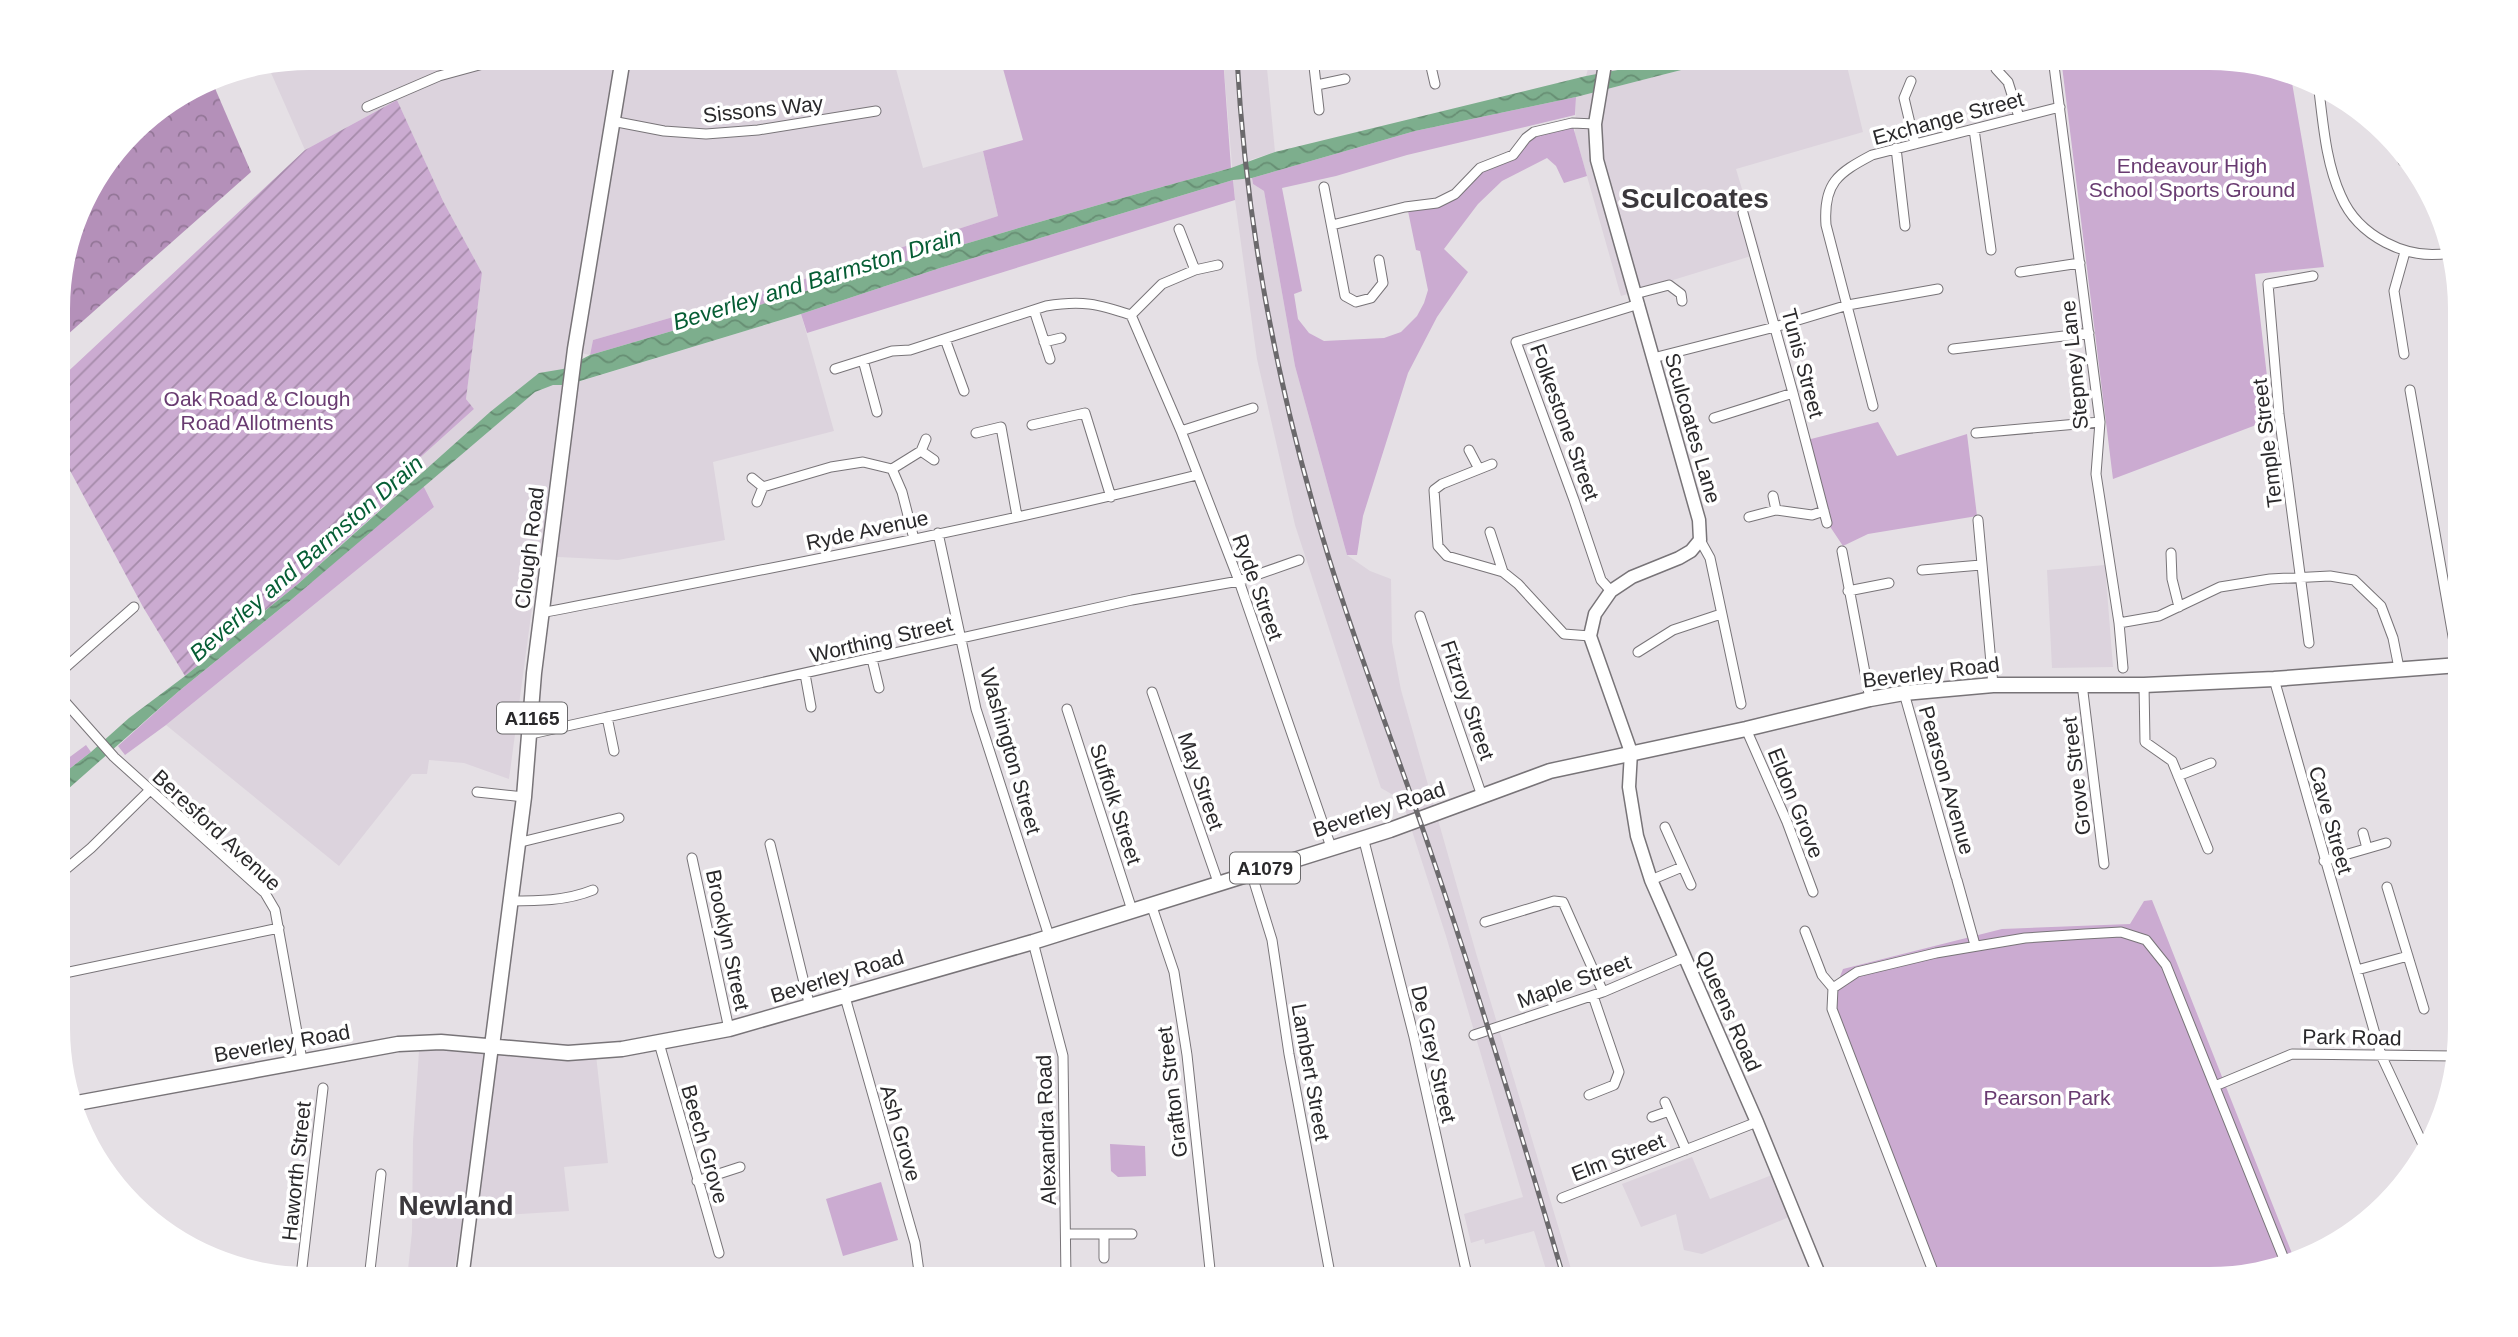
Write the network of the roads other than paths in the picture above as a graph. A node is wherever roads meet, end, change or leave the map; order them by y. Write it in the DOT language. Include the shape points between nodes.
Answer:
graph roads {
  1 [pos="1315,70"];
  2 [pos="1432,70"];
  3 [pos="1603,70"];
  4 [pos="1997,70"];
  5 [pos="2055,70"];
  6 [pos="458,71"];
  7 [pos="621,71"];
  8 [pos="1346,79"];
  9 [pos="1911,80"];
  10 [pos="1435,84"];
  11 [pos="1317,85"];
  12 [pos="2320,98"];
  13 [pos="367,107"];
  14 [pos="2060,107"];
  15 [pos="1320,110"];
  16 [pos="876,111"];
  17 [pos="2019,117"];
  18 [pos="612,121"];
  19 [pos="1595,124"];
  20 [pos="1974,129"];
  21 [pos="1914,144"];
  22 [pos="1896,148"];
  23 [pos="1324,187"];
  24 [pos="1743,213"];
  25 [pos="1332,225"];
  26 [pos="1905,226"];
  27 [pos="1179,229"];
  28 [pos="1991,250"];
  29 [pos="2405,252"];
  30 [pos="2441,253"];
  31 [pos="1379,260"];
  32 [pos="2080,263"];
  33 [pos="1218,265"];
  34 [pos="1195,270"];
  35 [pos="2021,272"];
  36 [pos="2313,276"];
  37 [pos="1938,289"];
  38 [pos="1637,299"];
  39 [pos="1682,302"];
  40 [pos="1848,305"];
  41 [pos="1034,310"];
  42 [pos="1131,316"];
  43 [pos="1775,327"];
  44 [pos="2089,334"];
  45 [pos="1060,338"];
  46 [pos="945,339"];
  47 [pos="1044,342"];
  48 [pos="1953,349"];
  49 [pos="2404,354"];
  50 [pos="1653,358"];
  51 [pos="1050,359"];
  52 [pos="863,360"];
  53 [pos="835,369"];
  54 [pos="2410,390"];
  55 [pos="964,391"];
  56 [pos="1793,393"];
  57 [pos="1873,406"];
  58 [pos="1253,408"];
  59 [pos="877,412"];
  60 [pos="1714,418"];
  61 [pos="2100,422"];
  62 [pos="1032,425"];
  63 [pos="1181,430"];
  64 [pos="976,433"];
  65 [pos="1976,433"];
  66 [pos="926,439"];
  67 [pos="1469,450"];
  68 [pos="921,451"];
  69 [pos="934,460"];
  70 [pos="1492,464"];
  71 [pos="892,469"];
  72 [pos="1479,469"];
  73 [pos="1197,475"];
  74 [pos="752,478"];
  75 [pos="763,487"];
  76 [pos="1773,496"];
  77 [pos="1111,497"];
  78 [pos="757,502"];
  79 [pos="1776,510"];
  80 [pos="1824,511"];
  81 [pos="1017,516"];
  82 [pos="1749,517"];
  83 [pos="1978,520"];
  84 [pos="1827,523"];
  85 [pos="1490,532"];
  86 [pos="938,533"];
  87 [pos="914,539"];
  88 [pos="1700,540"];
  89 [pos="1842,551"];
  90 [pos="2171,552"];
  91 [pos="1298,560"];
  92 [pos="1981,565"];
  93 [pos="1922,570"];
  94 [pos="1503,572"];
  95 [pos="2302,577"];
  96 [pos="1239,581"];
  97 [pos="1889,583"];
  98 [pos="1849,591"];
  99 [pos="1611,592"];
  100 [pos="2448,603"];
  101 [pos="134,607"];
  102 [pos="2179,607"];
  103 [pos="541,613"];
  104 [pos="1721,614"];
  105 [pos="1420,616"];
  106 [pos="2119,623"];
  107 [pos="1590,636"];
  108 [pos="962,639"];
  109 [pos="2309,643"];
  110 [pos="1638,652"];
  111 [pos="872,659"];
  112 [pos="70,663"];
  113 [pos="2448,666"];
  114 [pos="2123,668"];
  115 [pos="2399,668"];
  116 [pos="805,674"];
  117 [pos="2274,679"];
  118 [pos="2082,684"];
  119 [pos="1993,685"];
  120 [pos="2144,685"];
  121 [pos="879,688"];
  122 [pos="1152,692"];
  123 [pos="1904,693"];
  124 [pos="1870,699"];
  125 [pos="1741,704"];
  126 [pos="811,707"];
  127 [pos="70,708"];
  128 [pos="1067,709"];
  129 [pos="607,717"];
  130 [pos="1746,729"];
  131 [pos="531,734"];
  132 [pos="614,751"];
  133 [pos="1631,752"];
  134 [pos="2211,763"];
  135 [pos="2178,776"];
  136 [pos="150,790"];
  137 [pos="477,792"];
  138 [pos="1482,796"];
  139 [pos="524,797"];
  140 [pos="619,818"];
  141 [pos="1665,827"];
  142 [pos="2363,832"];
  143 [pos="1363,837"];
  144 [pos="517,843"];
  145 [pos="2386,843"];
  146 [pos="770,844"];
  147 [pos="1331,848"];
  148 [pos="2367,848"];
  149 [pos="2208,849"];
  150 [pos="692,858"];
  151 [pos="2324,861"];
  152 [pos="2104,864"];
  153 [pos="70,865"];
  154 [pos="1682,867"];
  155 [pos="1251,872"];
  156 [pos="1651,880"];
  157 [pos="1218,883"];
  158 [pos="1690,885"];
  159 [pos="2387,887"];
  160 [pos="593,889"];
  161 [pos="1813,892"];
  162 [pos="509,901"];
  163 [pos="1151,904"];
  164 [pos="1132,910"];
  165 [pos="1485,922"];
  166 [pos="279,928"];
  167 [pos="1805,931"];
  168 [pos="1049,936"];
  169 [pos="1033,942"];
  170 [pos="1975,945"];
  171 [pos="2408,956"];
  172 [pos="1685,957"];
  173 [pos="2357,970"];
  174 [pos="70,972"];
  175 [pos="1833,988"];
  176 [pos="1603,992"];
  177 [pos="1593,996"];
  178 [pos="845,997"];
  179 [pos="810,1007"];
  180 [pos="2424,1009"];
  181 [pos="729,1029"];
  182 [pos="1474,1035"];
  183 [pos="659,1043"];
  184 [pos="492,1046"];
  185 [pos="2381,1055"];
  186 [pos="2446,1056"];
  187 [pos="302,1060"];
  188 [pos="2215,1086"];
  189 [pos="323,1088"];
  190 [pos="1589,1095"];
  191 [pos="82,1102"];
  192 [pos="1652,1116"];
  193 [pos="1757,1122"];
  194 [pos="2420,1138"];
  195 [pos="1686,1150"];
  196 [pos="740,1167"];
  197 [pos="382,1174"];
  198 [pos="697,1181"];
  199 [pos="1562,1198"];
  200 [pos="1066,1234"];
  201 [pos="1132,1234"];
  202 [pos="1104,1235"];
  203 [pos="719,1253"];
  204 [pos="2282,1255"];
  205 [pos="1104,1258"];
  206 [pos="1329,1266"];
  207 [pos="1465,1266"];
  208 [pos="1816,1266"];
  209 [pos="1931,1266"];
  210 [pos="303,1267"];
  211 [pos="370,1267"];
  212 [pos="464,1267"];
  213 [pos="918,1267"];
  214 [pos="1066,1267"];
  215 [pos="1210,1267"];
  1 -- 11 [label="street"];
  2 -- 10 [label="street"];
  3 -- 19 [label="street, Sculcoates Lane"];
  4 -- 17 [label="street" via="2008,82"];
  5 -- 14 [label="street, Stepney Lane"];
  6 -- 13 [label="street"];
  7 -- 18 [label="main road, Clough Road / A1165"];
  8 -- 11 [label="street"];
  9 -- 21 [label="street" via="1904,98"];
  11 -- 15 [label="street"];
  12 -- 29 [label="street" via="2341,197 2377,239"];
  14 -- 17 [label="street, Exchange Street"];
  14 -- 32 [label="street, Stepney Lane"];
  16 -- 18 [label="street, Sissons Way" via="706,134"];
  17 -- 20 [label="street, Exchange Street"];
  18 -- 103 [label="main road, Clough Road / A1165" via="574,358"];
  19 -- 25 [label="street" via="1572,123 1534,132 1513,155 1480,168 1455,194 1437,203"];
  19 -- 38 [label="street, Sculcoates Lane" via="1597,159"];
  20 -- 21 [label="street, Exchange Street"];
  20 -- 28 [label="street"];
  21 -- 22 [label="street, Exchange Street"];
  22 -- 26 [label="street"];
  22 -- 40 [label="street, Exchange Street" via="1846,169 1829,187 1826,225"];
  23 -- 25 [label="street"];
  24 -- 43 [label="street, Tunis Street"];
  25 -- 31 [label="street" via="1345,296 1356,302 1371,298 1383,283"];
  27 -- 34 [label="street"];
  29 -- 30 [label="street"];
  29 -- 49 [label="street" via="2394,292"];
  32 -- 35 [label="street"];
  32 -- 44 [label="street, Stepney Lane"];
  33 -- 34 [label="street"];
  34 -- 42 [label="street" via="1163,284"];
  36 -- 95 [label="street, Temple Street" via="2268,284 2279,414"];
  37 -- 40 [label="street"];
  38 -- 39 [label="street" via="1669,285 1681,294"];
  38 -- 50 [label="street, Sculcoates Lane"];
  38 -- 99 [label="street, Folkestone Street" via="1516,342 1601,580"];
  40 -- 43 [label="street"];
  40 -- 57 [label="street, Exchange Street"];
  41 -- 42 [label="street" via="1095,303"];
  41 -- 46 [label="street"];
  41 -- 47 [label="street"];
  42 -- 63 [label="street, Ryde Street"];
  43 -- 50 [label="street"];
  43 -- 56 [label="street, Tunis Street"];
  44 -- 48 [label="street"];
  44 -- 61 [label="street, Stepney Lane"];
  45 -- 47 [label="street"];
  46 -- 52 [label="street"];
  46 -- 55 [label="street"];
  47 -- 51 [label="street"];
  50 -- 88 [label="street, Sculcoates Lane" via="1699,520"];
  52 -- 53 [label="street"];
  52 -- 59 [label="street"];
  54 -- 100 [label="street"];
  56 -- 60 [label="street"];
  56 -- 80 [label="street, Tunis Street"];
  58 -- 63 [label="street"];
  61 -- 65 [label="street"];
  61 -- 106 [label="street, Stepney Lane" via="2096,474"];
  62 -- 77 [label="street" via="1085,413"];
  63 -- 73 [label="street, Ryde Street"];
  64 -- 81 [label="street" via="1001,427"];
  66 -- 68 [label="street"];
  67 -- 72 [label="street"];
  68 -- 69 [label="street"];
  68 -- 71 [label="street"];
  70 -- 72 [label="street"];
  71 -- 75 [label="street" via="863,462"];
  71 -- 87 [label="street"];
  72 -- 94 [label="street" via="1434,489 1438,546 1447,556"];
  73 -- 77 [label="street, Ryde Avenue"];
  73 -- 96 [label="street, Ryde Street"];
  74 -- 75 [label="street"];
  75 -- 78 [label="street"];
  76 -- 79 [label="street"];
  77 -- 81 [label="street, Ryde Avenue"];
  79 -- 80 [label="street" via="1812,515"];
  79 -- 82 [label="street"];
  80 -- 84 [label="street, Tunis Street"];
  81 -- 86 [label="street, Ryde Avenue"];
  83 -- 92 [label="street"];
  85 -- 94 [label="street"];
  86 -- 87 [label="street, Ryde Avenue"];
  86 -- 108 [label="street, Washington Street"];
  87 -- 103 [label="street, Ryde Avenue"];
  88 -- 99 [label="street" via="1691,551 1632,577"];
  88 -- 104 [label="street" via="1710,558"];
  89 -- 98 [label="street"];
  90 -- 102 [label="street"];
  91 -- 96 [label="street, Worthing Street"];
  92 -- 93 [label="street"];
  92 -- 119 [label="street"];
  94 -- 107 [label="street" via="1564,634"];
  95 -- 102 [label="street" via="2220,587"];
  95 -- 109 [label="street, Temple Street"];
  95 -- 115 [label="street" via="2354,580 2381,606"];
  96 -- 108 [label="street, Worthing Street"];
  96 -- 147 [label="street, Ryde Street"];
  97 -- 98 [label="street"];
  98 -- 124 [label="street"];
  99 -- 107 [label="street" via="1595,614"];
  101 -- 112 [label="street"];
  102 -- 106 [label="street" via="2159,616"];
  103 -- 131 [label="main road, Clough Road / A1165"];
  104 -- 110 [label="street" via="1673,630"];
  104 -- 125 [label="street"];
  105 -- 138 [label="street, Fitzroy Street"];
  106 -- 114 [label="street, Stepney Lane"];
  107 -- 133 [label="street"];
  108 -- 111 [label="street, Worthing Street"];
  108 -- 168 [label="street, Washington Street" via="976,709"];
  111 -- 116 [label="street, Worthing Street"];
  111 -- 121 [label="street"];
  113 -- 115 [label="main road, Beverley Road / A1079"];
  115 -- 117 [label="main road, Beverley Road / A1079"];
  116 -- 126 [label="street"];
  116 -- 129 [label="street, Worthing Street"];
  117 -- 120 [label="main road, Beverley Road / A1079"];
  117 -- 151 [label="street, Cave Street"];
  118 -- 119 [label="main road, Beverley Road / A1079"];
  118 -- 120 [label="main road, Beverley Road / A1079"];
  118 -- 152 [label="street, Grove Street"];
  119 -- 123 [label="main road, Beverley Road / A1079"];
  120 -- 135 [label="street" via="2145,742 2172,761"];
  122 -- 157 [label="street, May Street"];
  123 -- 124 [label="main road, Beverley Road / A1079"];
  123 -- 170 [label="street, Pearson Avenue"];
  124 -- 130 [label="main road, Beverley Road / A1079"];
  127 -- 136 [label="street, Beresford Avenue"];
  128 -- 164 [label="street, Suffolk Street"];
  129 -- 131 [label="street, Worthing Street"];
  129 -- 132 [label="street"];
  130 -- 133 [label="main road, Beverley Road / A1079"];
  130 -- 161 [label="street, Eldon Grove"];
  131 -- 139 [label="main road, Clough Road / A1165"];
  133 -- 138 [label="main road, Beverley Road / A1079" via="1550,771"];
  133 -- 156 [label="street, Queens Road" via="1629,787"];
  134 -- 135 [label="street"];
  135 -- 149 [label="street"];
  136 -- 153 [label="street"];
  136 -- 166 [label="street, Beresford Avenue" via="265,893"];
  137 -- 139 [label="street"];
  138 -- 143 [label="main road, Beverley Road / A1079"];
  139 -- 144 [label="main road, Clough Road / A1165"];
  140 -- 144 [label="street"];
  141 -- 154 [label="street"];
  142 -- 148 [label="street"];
  143 -- 147 [label="main road, Beverley Road / A1079"];
  143 -- 207 [label="street, De Grey Street"];
  144 -- 162 [label="main road, Clough Road / A1165"];
  145 -- 148 [label="street"];
  146 -- 179 [label="street"];
  147 -- 155 [label="main road, Beverley Road / A1079"];
  148 -- 151 [label="street"];
  150 -- 181 [label="street, Brooklyn Street"];
  151 -- 173 [label="street, Cave Street"];
  154 -- 156 [label="street"];
  154 -- 158 [label="street"];
  155 -- 157 [label="main road, Beverley Road / A1079"];
  155 -- 206 [label="street, Lambert Street" via="1272,940"];
  156 -- 172 [label="street, Queens Road"];
  157 -- 163 [label="main road, Beverley Road / A1079"];
  159 -- 171 [label="street"];
  160 -- 162 [label="street" via="546,901"];
  162 -- 184 [label="main road, Clough Road / A1165"];
  163 -- 164 [label="main road, Beverley Road / A1079"];
  163 -- 215 [label="street, Grafton Street" via="1174,972"];
  164 -- 168 [label="main road, Beverley Road / A1079"];
  165 -- 176 [label="street" via="1563,902"];
  166 -- 174 [label="street"];
  166 -- 187 [label="street, Beresford Avenue"];
  167 -- 175 [label="street" via="1822,975"];
  168 -- 169 [label="main road, Beverley Road / A1079"];
  169 -- 178 [label="main road, Beverley Road / A1079"];
  169 -- 200 [label="street, Alexandra Road" via="1063,1056"];
  170 -- 175 [label="street" via="1857,972"];
  170 -- 188 [label="street" via="2120,932 2146,940 2166,965"];
  171 -- 173 [label="street"];
  171 -- 180 [label="street"];
  172 -- 176 [label="street, Maple Street"];
  172 -- 193 [label="street, Queens Road"];
  173 -- 185 [label="street, Cave Street"];
  175 -- 209 [label="street" via="1832,1009"];
  176 -- 177 [label="street, Maple Street"];
  177 -- 182 [label="street, Maple Street"];
  177 -- 190 [label="street" via="1619,1072 1614,1085"];
  178 -- 179 [label="main road, Beverley Road / A1079"];
  178 -- 213 [label="street, Ash Grove"];
  179 -- 181 [label="main road, Beverley Road / A1079"];
  181 -- 183 [label="main road, Beverley Road / A1079"];
  183 -- 184 [label="main road, Beverley Road / A1079" via="568,1053"];
  183 -- 198 [label="street, Beech Grove"];
  184 -- 187 [label="main road, Beverley Road / A1079" via="398,1044"];
  184 -- 212 [label="street"];
  185 -- 186 [label="street, Park Road"];
  185 -- 188 [label="street, Park Road" via="2292,1054"];
  185 -- 194 [label="street, Cave Street"];
  187 -- 191 [label="main road, Beverley Road / A1079"];
  188 -- 204 [label="street"];
  189 -- 210 [label="street, Haworth Street"];
  192 -- 195 [label="street, Elm Street" via="1667,1106"];
  193 -- 195 [label="street, Elm Street"];
  193 -- 208 [label="street, Queens Road"];
  195 -- 199 [label="street, Elm Street"];
  196 -- 198 [label="street"];
  197 -- 211 [label="street"];
  198 -- 203 [label="street, Beech Grove"];
  200 -- 202 [label="street"];
  200 -- 214 [label="street, Alexandra Road"];
  201 -- 202 [label="street"];
  202 -- 205 [label="street"];
}
